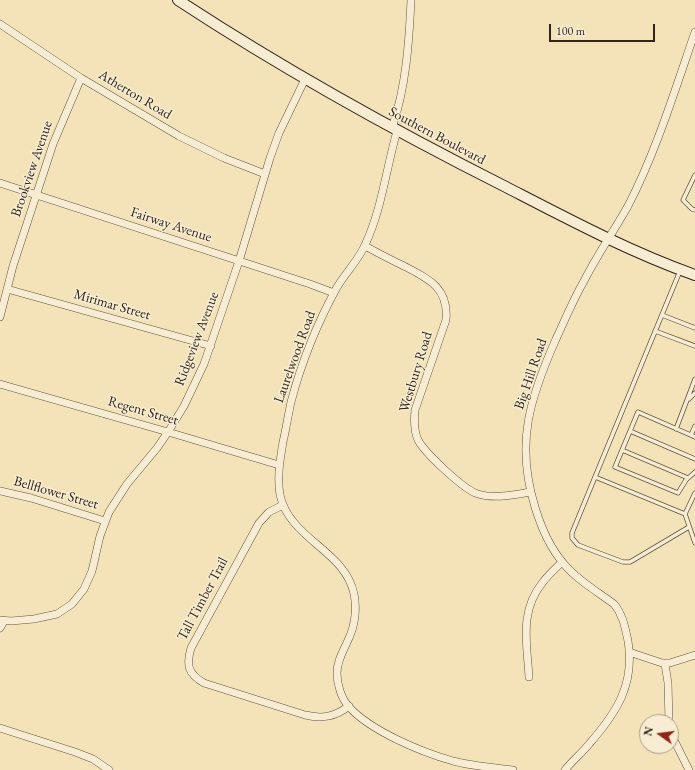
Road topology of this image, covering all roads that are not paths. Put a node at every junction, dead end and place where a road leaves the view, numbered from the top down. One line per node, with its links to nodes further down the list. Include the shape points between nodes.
1 (178, 0): 6 (street, Southern Boulevard)
2 (411, 0): 7 (street, Laurelwood Road, via 408,50)
3 (0, 24): 5 (street, Atherton Road)
4 (695, 32): 13 (street, Big Hill Road, via 645,169 628,205)
5 (81, 78): 8 (street, Atherton Road, via 179,136); 11 (street, Brookview Avenue, via 53,144)
6 (305, 79): 7 (street, Southern Boulevard); 8 (street, Ridgeview Avenue, via 279,133)
7 (394, 129): 13 (street, Southern Boulevard); 14 (street, Laurelwood Road, via 379,206)
8 (265, 174): 15 (street, Ridgeview Avenue)
9 (695, 175): 12 (lane, via 683,200)
10 (0, 183): 11 (street, Fairway Avenue)
11 (36, 195): 15 (street, Fairway Avenue); 18 (street, Brookview Avenue)
12 (695, 210)
13 (608, 238): 16 (street, Southern Boulevard); 42 (street, Big Hill Road, via 580,287 533,396 526,450)
14 (365, 246): 19 (street, Laurelwood Road); 42 (street, Westbury Road, via 430,280 441,291 446,305 446,320 415,410 414,424 419,441 430,456 473,492 492,496)
15 (239, 261): 19 (street, Fairway Avenue); 24 (street, Ridgeview Avenue)
16 (681, 270): 17 (street, Southern Boulevard); 20 (lane)
17 (695, 275)
18 (7, 289): 21 (street, Brookview Avenue); 24 (street, Mirimar Street)
19 (334, 293): 37 (street, Laurelwood Road, via 313,338 295,388)
20 (662, 315): 22 (lane); 23 (lane)
21 (0, 317)
22 (695, 328)
23 (655, 331): 25 (lane); 39 (lane)
24 (211, 346): 33 (street, Ridgeview Avenue, via 194,385)
25 (695, 346)
26 (695, 379): 29 (lane)
27 (0, 384): 33 (street, Regent Street)
28 (695, 393): 29 (lane)
29 (688, 400): 31 (lane)
30 (695, 426): 34 (lane)
31 (676, 429): 32 (lane, via 638,412); 34 (lane)
32 (630, 431): 35 (lane); 36 (lane)
33 (168, 432): 37 (street, Regent Street); 46 (street, Ridgeview Avenue, via 118,496)
34 (693, 436)
35 (622, 450): 40 (lane); 40 (lane, via 614,467 678,494)
36 (695, 459)
37 (279, 465): 44 (street, Laurelwood Road, via 279,487)
38 (695, 472): 40 (lane)
39 (595, 477): 45 (lane); 47 (lane, via 572,534 578,545 623,562 630,562)
40 (688, 478)
41 (0, 491): 46 (street, Bellflower Street)
42 (530, 492): 49 (street, Big Hill Road, via 541,525)
43 (695, 493): 45 (lane)
44 (283, 504): 56 (street, Laurelwood Road, via 300,531 342,569 352,588 355,605 353,626 338,663 337,674 339,688); 56 (street, Tall Timber Trail, via 269,512 258,523 191,648 189,670 204,684 317,718)
45 (685, 514): 47 (lane)
46 (105, 521): 50 (street, Ridgeview Avenue, via 89,580 72,604 57,614 46,617)
47 (690, 527): 48 (lane)
48 (695, 543)
49 (562, 562): 52 (street, Big Hill Road, via 618,609 625,625); 55 (street, via 542,583 527,614 525,634)
50 (2, 620): 51 (street, Ridgeview Avenue)
51 (0, 628)
52 (629, 652): 54 (street); 63 (street, Big Hill Road, via 627,681 621,701 602,729)
53 (695, 655): 54 (street)
54 (665, 664): 57 (street)
55 (529, 677)
56 (348, 706): 62 (street, Laurelwood Road, via 369,723 409,745 454,761)
57 (669, 714)
58 (0, 728): 61 (street, via 87,756)
59 (679, 748): 60 (street)
60 (691, 768)
61 (108, 770)
62 (513, 770)
63 (565, 770)

